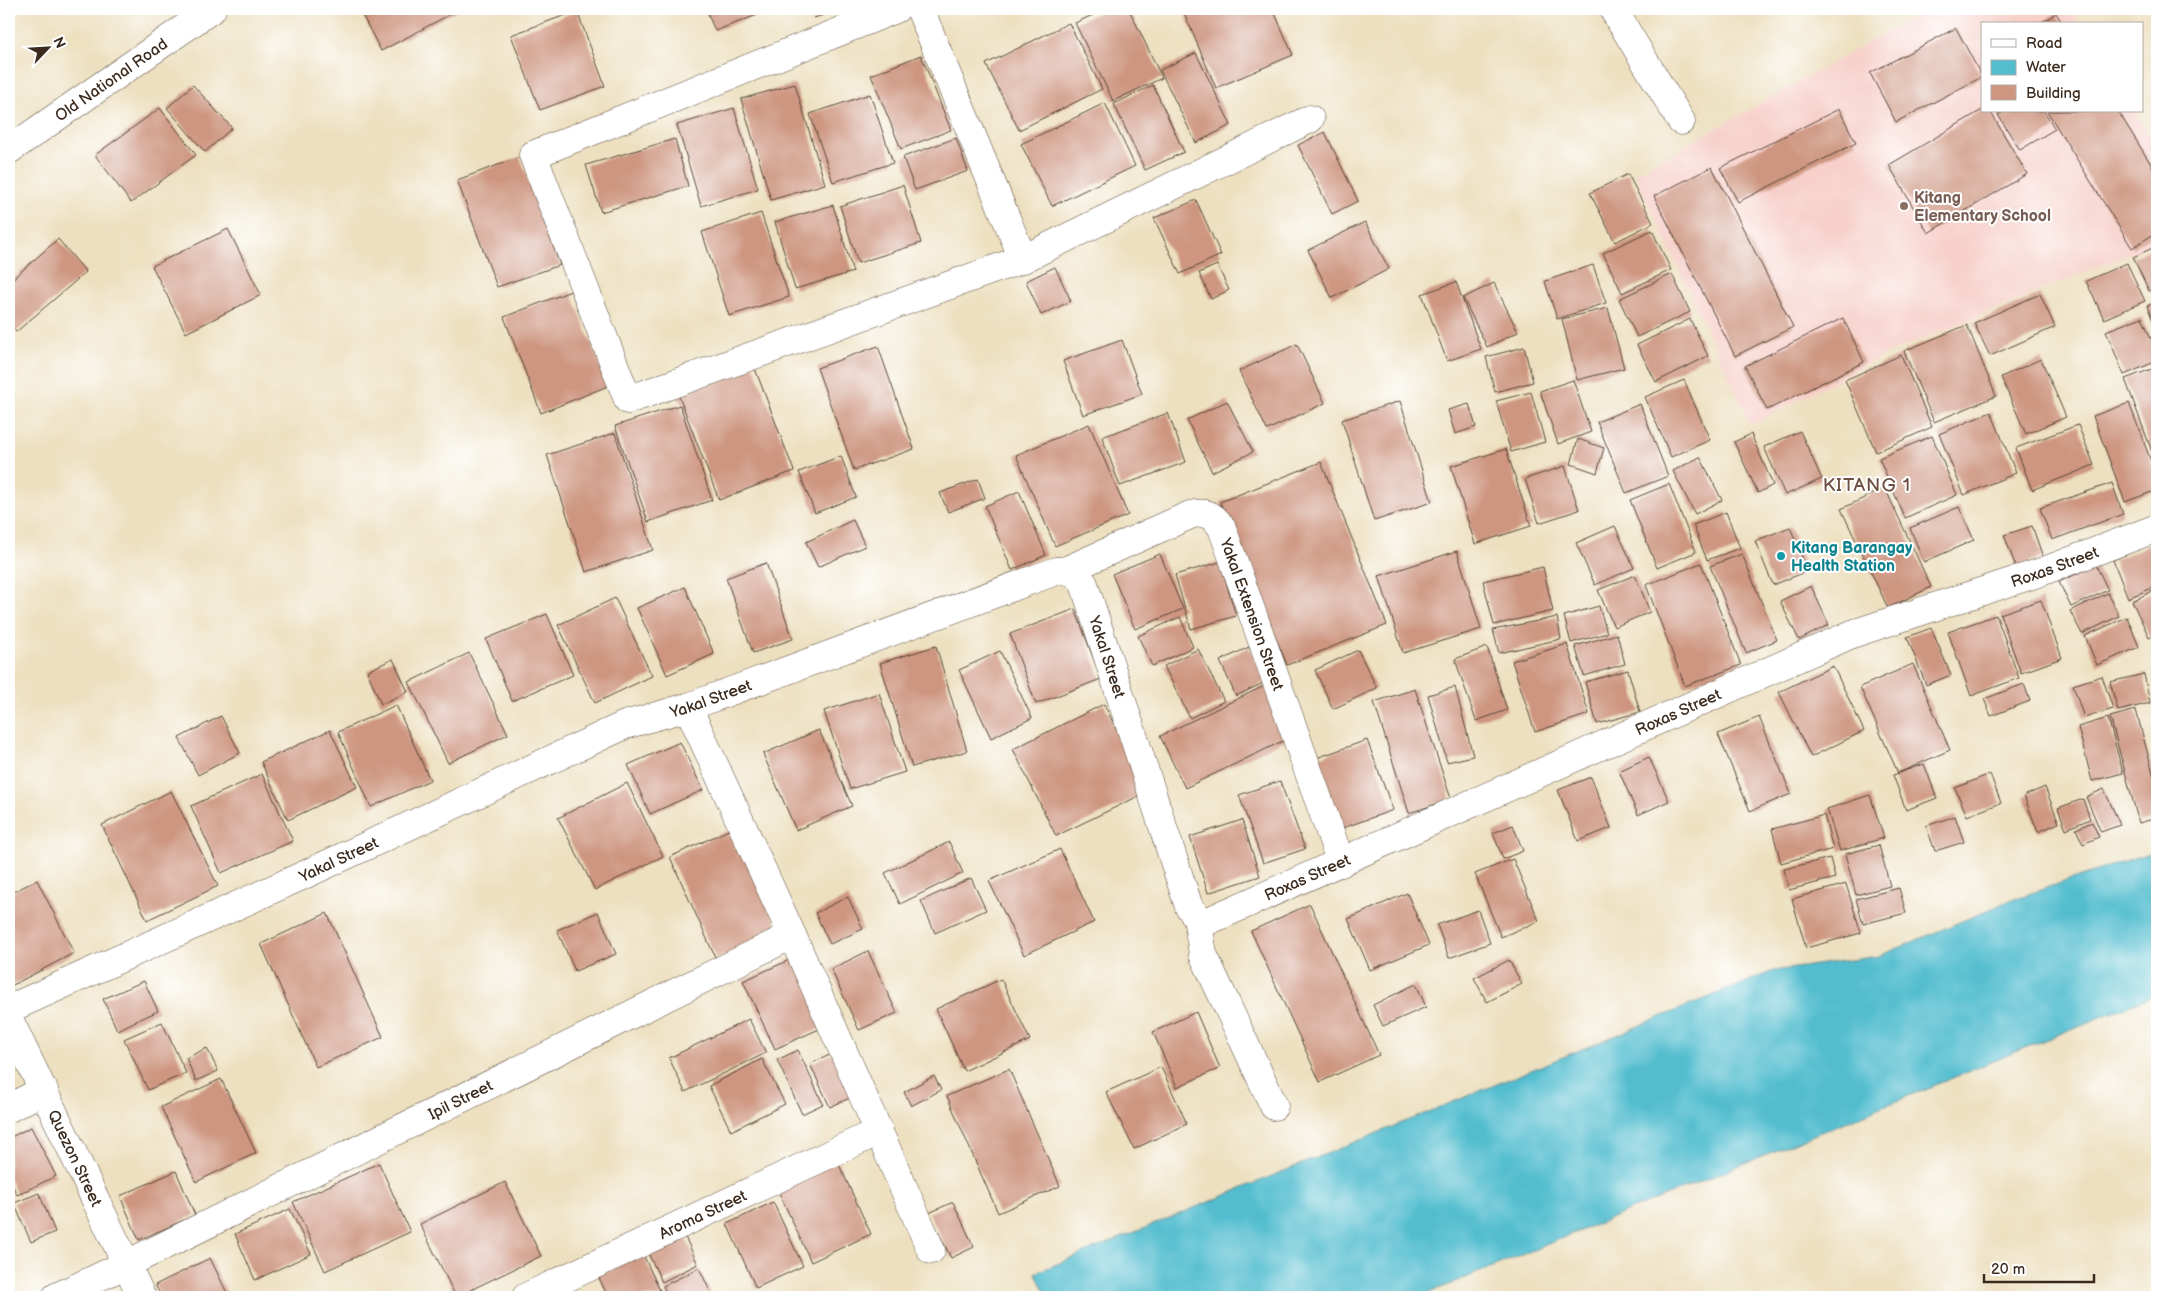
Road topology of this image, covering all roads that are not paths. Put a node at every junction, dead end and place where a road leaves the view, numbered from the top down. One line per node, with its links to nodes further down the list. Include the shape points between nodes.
1 (212, 9): 7 (street, Old National Road)
2 (896, 9): 8 (street, via 533,155 628,400)
3 (920, 9): 8 (street)
4 (1613, 9): 6 (street)
5 (1310, 119): 8 (street)
6 (1681, 121)
7 (9, 150)
8 (1023, 259)
9 (2157, 528): 12 (street, Roxas Street, via 2041,572 1852,634)
10 (1067, 570): 11 (street, Yakal Street, via 1056,571); 12 (street, Yakal Extension Street, via 1190,515 1199,512 1216,519); 13 (street, Yakal Street, via 1078,574 1084,584 1189,907)
11 (688, 707): 14 (street); 15 (street, Yakal Street, via 624,725)
12 (1341, 863): 13 (street, Roxas Street)
13 (1202, 919): 18 (street, via 1202,954)
14 (792, 935): 20 (street); 22 (street, Ipil Street)
15 (9, 1009)
16 (9, 1018): 17 (street, Quezon Street)
17 (44, 1090): 19 (street); 22 (street, Quezon Street)
18 (1274, 1106)
19 (9, 1108)
20 (879, 1131): 21 (street); 25 (street, Aroma Street)
21 (931, 1250)
22 (127, 1264): 23 (street, Ipil Street); 24 (street, Quezon Street)
23 (56, 1297)
24 (142, 1297)
25 (526, 1297)

